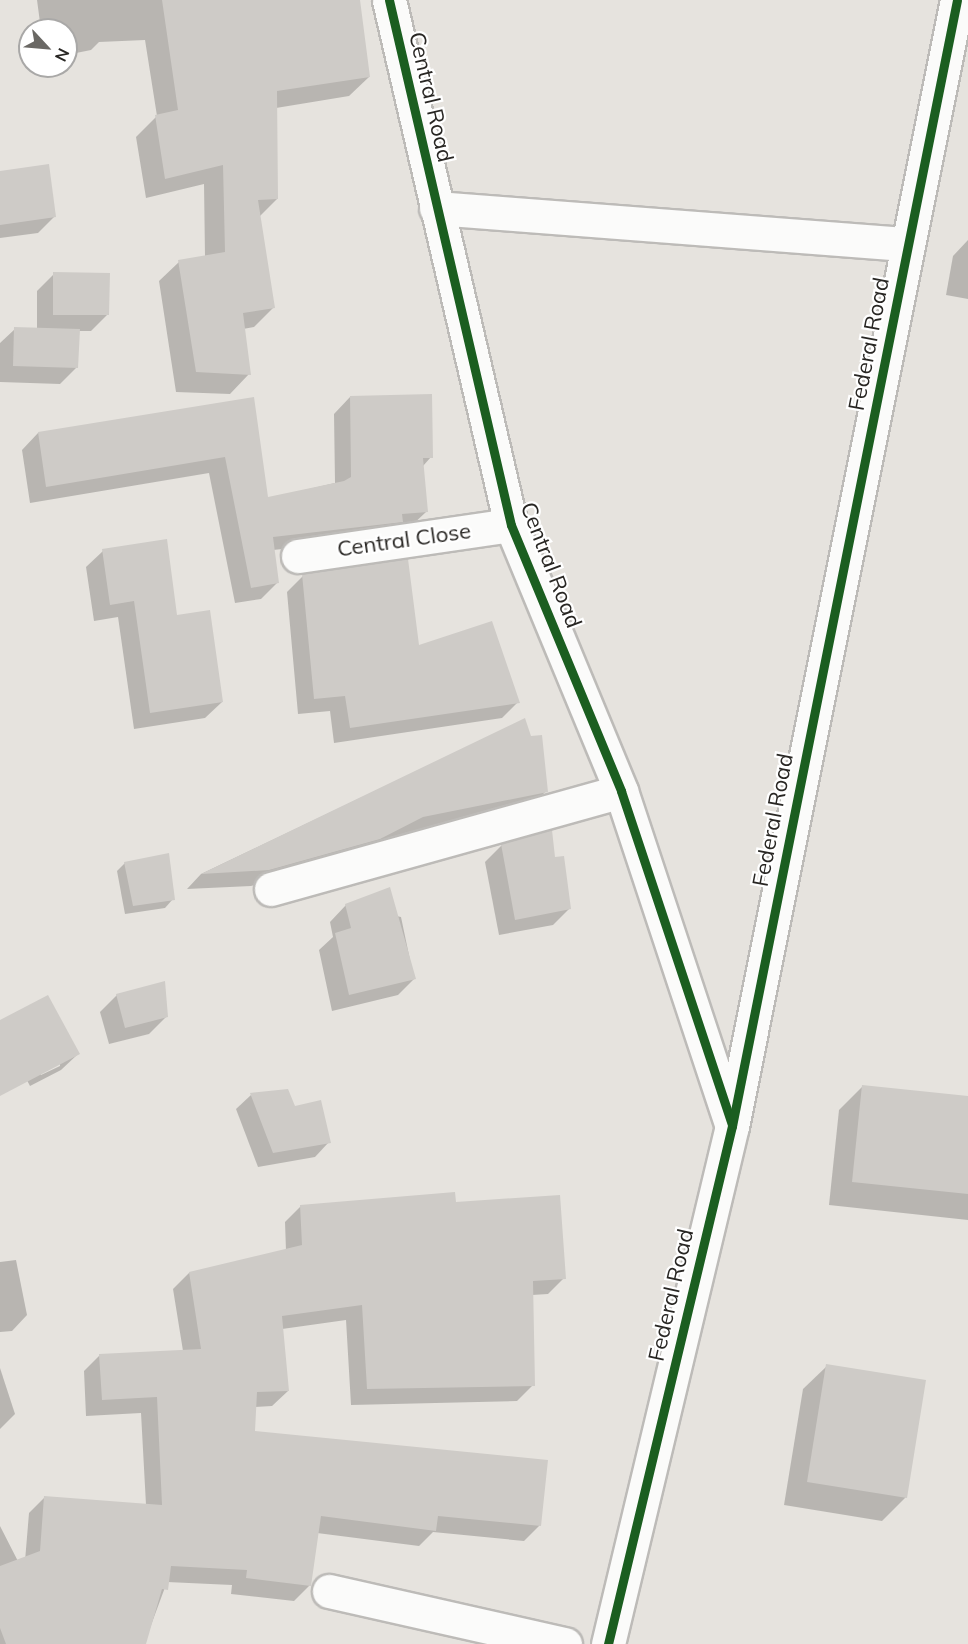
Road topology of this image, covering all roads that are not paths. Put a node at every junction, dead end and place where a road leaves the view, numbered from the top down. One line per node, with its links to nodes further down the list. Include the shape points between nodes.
1 (389, 0): 3 (street, Central Road)
2 (957, 0): 4 (street, Federal Road)
3 (436, 208): 4 (street); 5 (street, Central Road)
4 (909, 244): 9 (street, Federal Road)
5 (511, 525): 6 (street, Central Close); 7 (street, Central Road)
6 (298, 555)
7 (621, 791): 8 (street); 9 (street, Central Road)
8 (271, 888)
9 (732, 1126): 12 (street, Federal Road)
10 (329, 1591): 11 (street)
11 (565, 1644)
12 (608, 1644)

